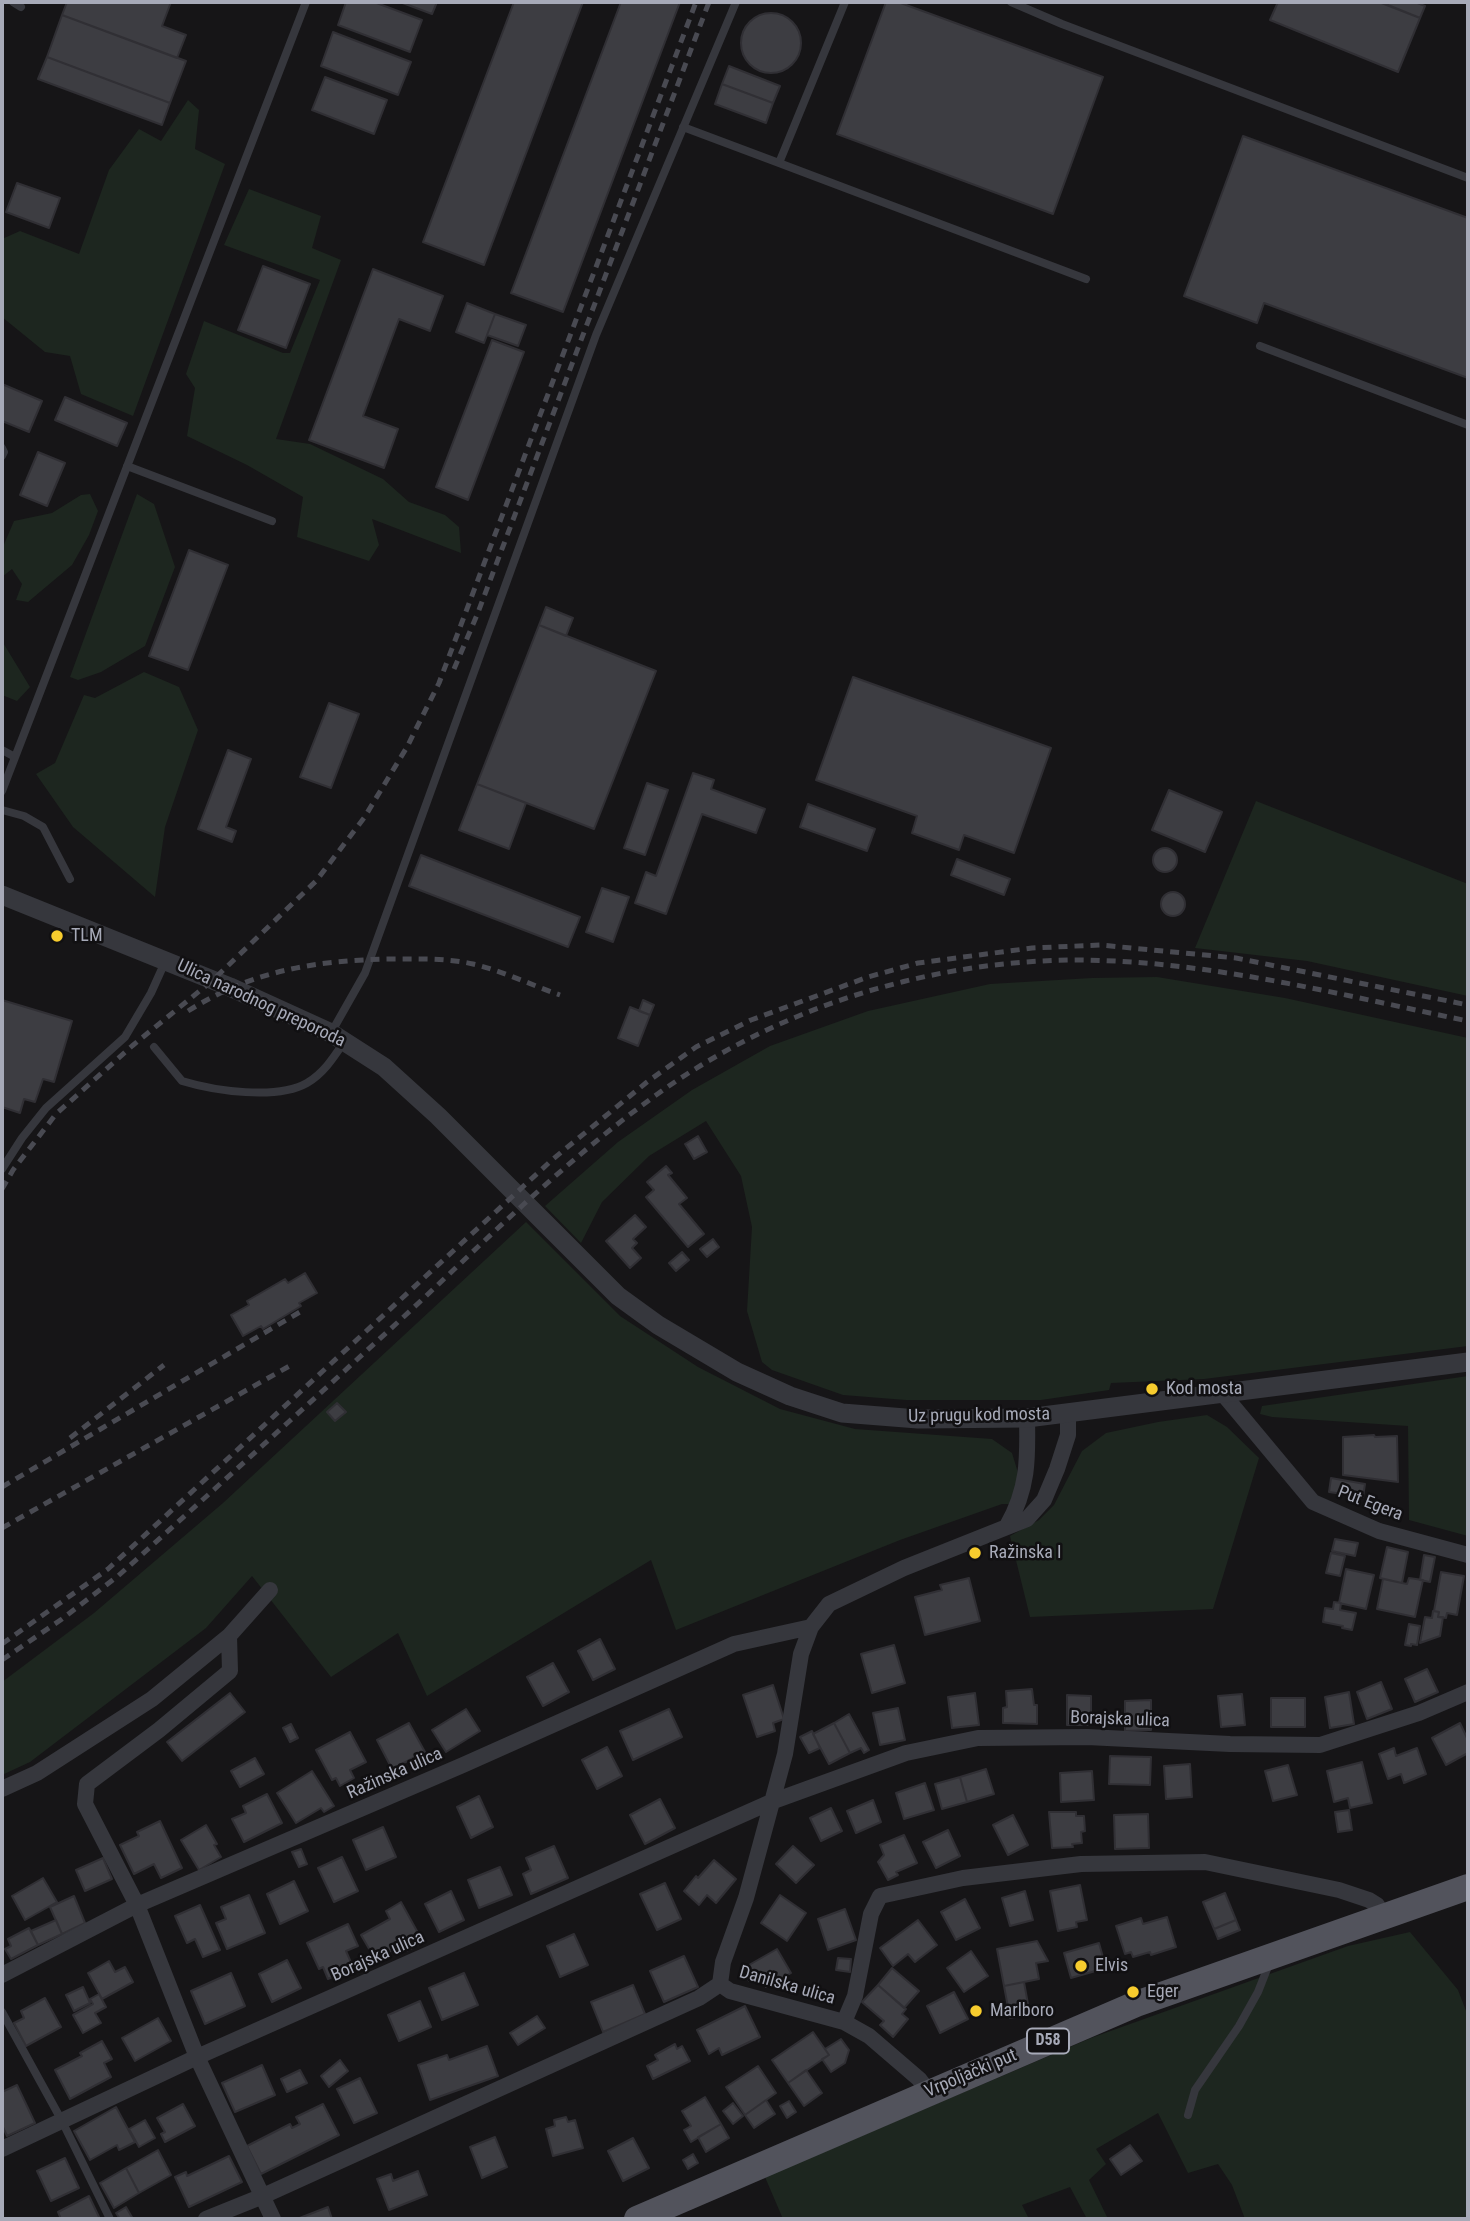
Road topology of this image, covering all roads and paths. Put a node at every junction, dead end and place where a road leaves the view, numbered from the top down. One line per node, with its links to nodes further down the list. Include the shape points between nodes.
1 (13, 2): 6 (lane)
2 (306, 2): 15 (lane)
3 (736, 2): 7 (lane)
4 (845, 2): 8 (lane)
5 (1011, 2): 9 (lane)
6 (21, 7)
7 (683, 128): 8 (lane); 24 (lane, via 596,335)
8 (779, 163): 10 (lane)
9 (1468, 178)
10 (1086, 279)
11 (1260, 346): 12 (lane)
12 (1468, 425)
13 (2, 448): 14 (lane)
14 (2, 456)
15 (127, 466): 16 (lane); 18 (lane)
16 (272, 521)
17 (2, 750): 18 (lane)
18 (15, 757): 19 (lane)
19 (2, 791)
20 (2, 810): 21 (lane, via 43,827)
21 (70, 879)
22 (2, 895): 23 (street, Ulica narodnog preporoda)
23 (165, 961): 24 (street, Ulica narodnog preporoda); 26 (lane, via 125,1037 46,1108)
24 (338, 1038): 25 (lane, via 326,1068 308,1082 276,1092 182,1081); 27 (street, Ulica narodnog preporoda, via 384,1067)
25 (153, 1047)
26 (2, 1169)
27 (547, 1225): 31 (street, Uz prugu kod mosta, via 618,1296 658,1325 737,1373 790,1396 842,1413 918,1419)
28 (1468, 1362): 29 (street, Uz prugu kod mosta)
29 (1223, 1394): 30 (street, Uz prugu kod mosta); 33 (street, Put Egera, via 1313,1502 1378,1531)
30 (1068, 1413): 31 (street, Uz prugu kod mosta); 32 (street, via 1068,1435 1044,1500 1027,1519)
31 (1027, 1418): 32 (street, via 1025,1480 1019,1505)
32 (1007, 1526): 35 (street, via 829,1604)
33 (1468, 1555)
34 (271, 1590): 36 (street)
35 (811, 1627): 39 (street, via 801,1654 785,1754); 41 (street, Ražinska ulica, via 734,1644)
36 (229, 1636): 38 (street, via 152,1699 37,1773); 41 (street, via 230,1671 87,1784 85,1804)
37 (1468, 1692): 39 (street, Borajska ulica, via 1320,1745 978,1738 906,1753)
38 (2, 1789)
39 (771, 1802): 45 (street); 48 (street, Borajska ulica)
40 (1468, 1887): 42 (main road, Vrpoljački put / D58)
41 (138, 1905): 44 (street, Ražinska ulica); 48 (street)
42 (1383, 1916): 43 (main road, Vrpoljački put / D58); 47 (street, Danilska ulica, via 1377,1905 1339,1890 1205,1862 1081,1864 962,1878 880,1896)
43 (1273, 1955): 49 (main road, Vrpoljački put / D58, via 1136,2004); 50 (lane, via 1239,2026 1195,2090)
44 (2, 1975)
45 (720, 1984): 47 (street, Danilska ulica, via 730,1992); 53 (street, Danilska ulica, via 699,1998)
46 (2, 2012): 51 (lane)
47 (844, 2022): 49 (street, via 869,2036)
48 (197, 2057): 51 (street, Borajska ulica); 53 (street)
49 (929, 2092): 57 (main road, Vrpoljački put / D58)
50 (1188, 2115)
51 (62, 2121): 52 (street, Borajska ulica); 54 (lane)
52 (2, 2149)
53 (263, 2196): 55 (street, Danilska ulica); 56 (street)
54 (110, 2219)
55 (206, 2219)
56 (273, 2219)
57 (638, 2219)

